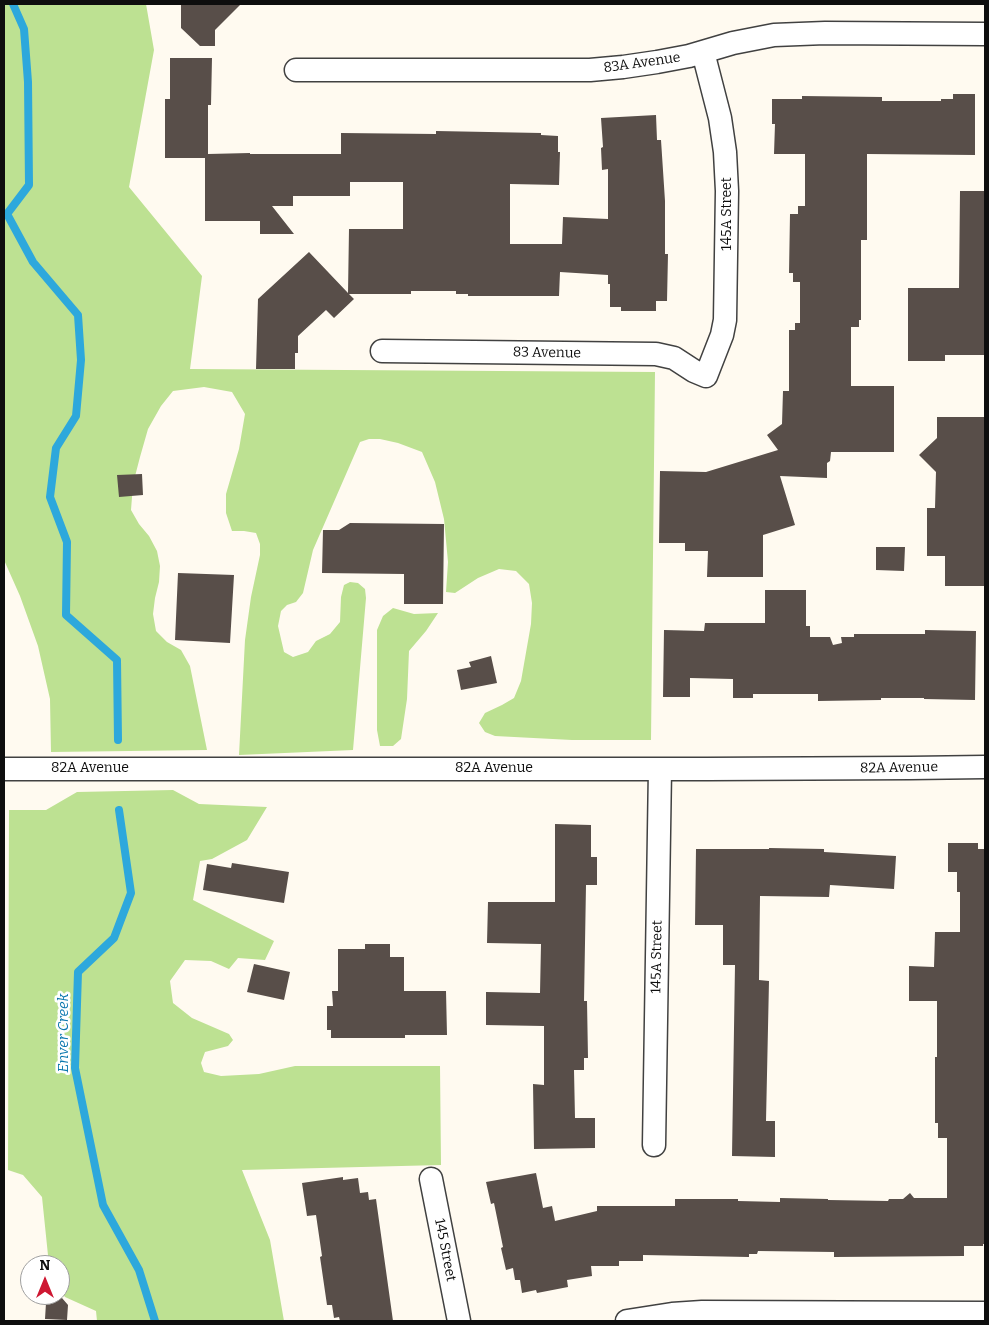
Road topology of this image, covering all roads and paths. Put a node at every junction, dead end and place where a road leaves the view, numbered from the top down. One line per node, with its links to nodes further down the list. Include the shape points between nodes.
1 (985, 34): 2 (street, 83A Avenue, via 806,33 761,37)
2 (702, 52): 3 (street, 83A Avenue, via 640,65 590,70); 5 (street, 145A Street, via 720,118 728,191 725,320)
3 (296, 70)
4 (382, 351): 5 (street, 83 Avenue, via 656,354 670,356)
5 (706, 376)
6 (985, 766): 8 (street, 82A Avenue)
7 (4, 769): 8 (street, 82A Avenue)
8 (660, 769): 9 (street, 145A Street)
9 (654, 1145)
10 (431, 1179): 12 (street, 145 Street)
11 (985, 1313): 13 (street, via 702,1312)
12 (460, 1321)
13 (627, 1321)

